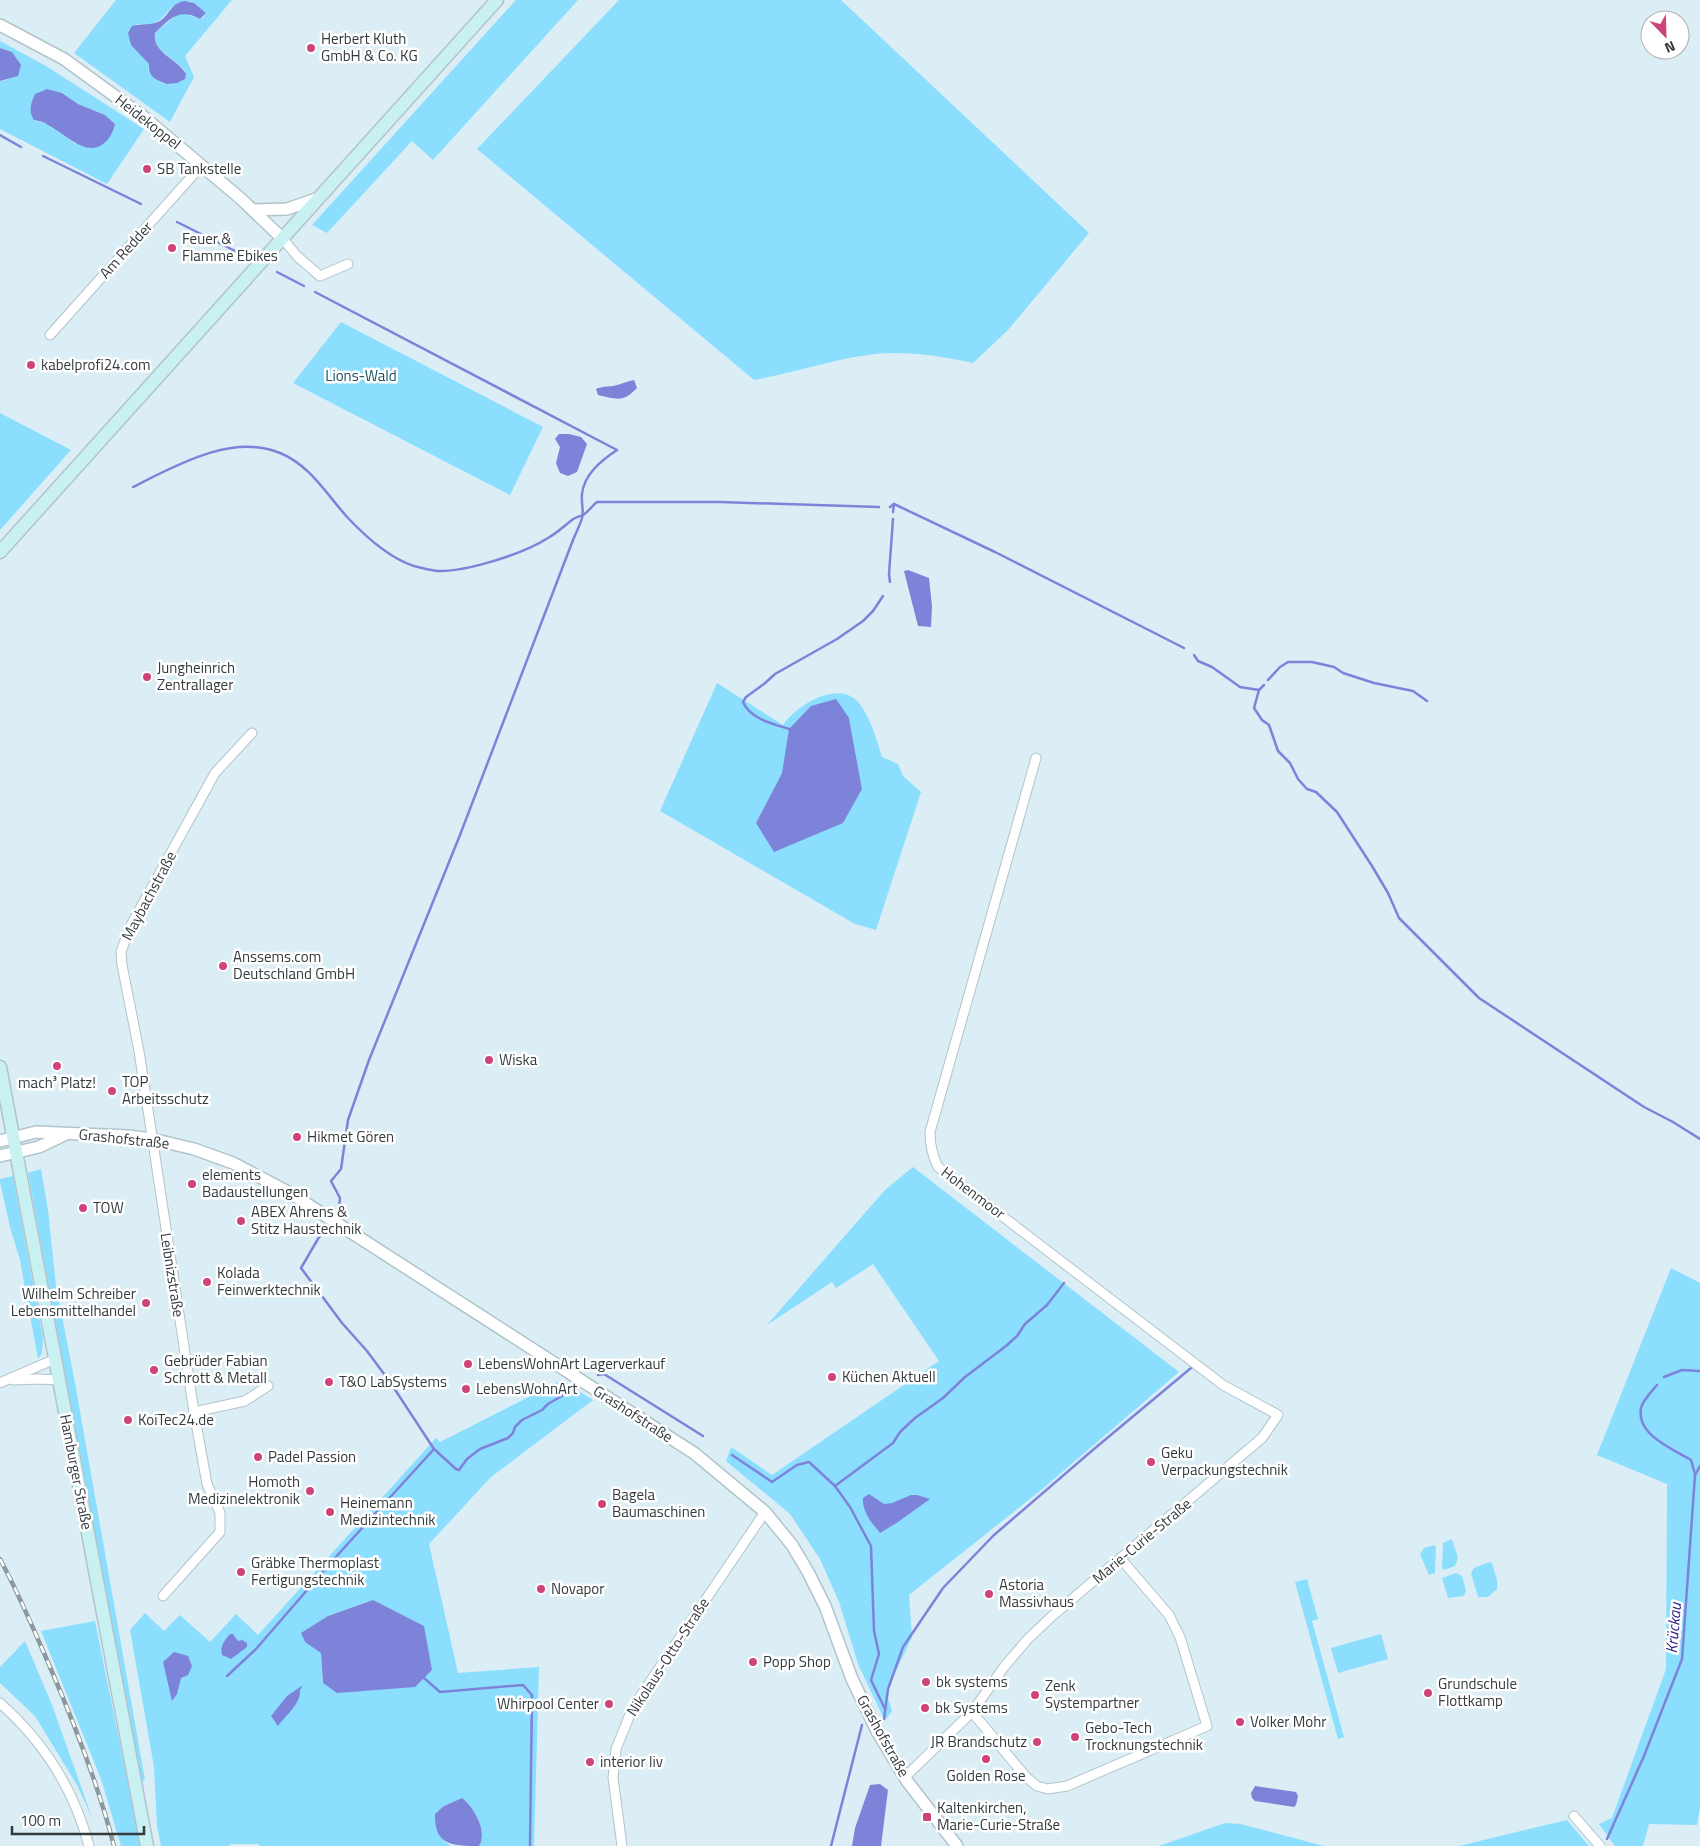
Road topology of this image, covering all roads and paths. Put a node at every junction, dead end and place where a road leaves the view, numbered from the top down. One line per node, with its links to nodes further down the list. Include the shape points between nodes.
1 (497, 0): 4 (main road)
2 (0, 25): 3 (street, Heidekoppel, via 64,59 145,118)
3 (202, 165): 5 (street, Heidekoppel); 8 (street, Am Redder)
4 (319, 198): 5 (street, via 287,210); 6 (main road)
5 (253, 210): 6 (street, Heidekoppel)
6 (283, 238): 7 (street, via 297,256 320,276); 9 (main road)
7 (348, 264)
8 (50, 336)
9 (0, 552)
10 (252, 733): 17 (street, Maybachstraße, via 215,773 130,927 121,952)
11 (1036, 758): 26 (street, Hohenmoor, via 930,1132 934,1159 938,1167 1224,1385)
12 (0, 1067): 13 (main road, Hamburger Straße)
13 (6, 1098): 14 (main road, Hamburger Straße); 16 (main road, Hamburger Straße)
14 (0, 1117)
15 (66, 1134): 16 (street, Grashofstraße, via 36,1132); 17 (street, Grashofstraße); 19 (street, Grashofstraße, via 39,1147)
16 (13, 1137): 18 (street, Grashofstraße); 19 (main road, Hamburger Straße)
17 (152, 1139): 25 (street, Leibnizstraße); 27 (street, Grashofstraße, via 233,1163 290,1193 694,1453)
18 (0, 1140)
19 (16, 1153): 20 (street, Grashofstraße); 21 (main road, Hamburger Straße)
20 (0, 1156)
21 (55, 1358): 22 (main road, Hamburger Straße); 23 (street)
22 (59, 1380): 23 (street); 35 (main road, Hamburger Straße)
23 (4, 1382)
24 (268, 1386): 25 (street, via 245,1400)
25 (194, 1412): 29 (street, Leibnizstraße, via 207,1484 220,1513 220,1532)
26 (1278, 1415): 28 (street, Marie-Curie-Straße, via 1262,1438)
27 (765, 1512): 32 (street, Grashofstraße, via 792,1545 808,1572 825,1606 852,1679 878,1733); 36 (street, Nikolaus-Otto-Straße, via 633,1707 616,1749 613,1778)
28 (1121, 1558): 31 (street, Marie-Curie-Straße, via 1027,1640); 31 (street, via 1174,1624 1206,1726 1067,1786 1048,1789 1037,1786 1026,1776)
29 (163, 1596)
30 (0, 1703): 34 (street, via 39,1743 61,1776 72,1796)
31 (972, 1712): 32 (street, Marie-Curie-Straße)
32 (905, 1777): 37 (street, Grashofstraße)
33 (1574, 1816): 38 (street)
34 (89, 1846)
35 (147, 1846)
36 (622, 1846)
37 (957, 1846)
38 (1600, 1846)

